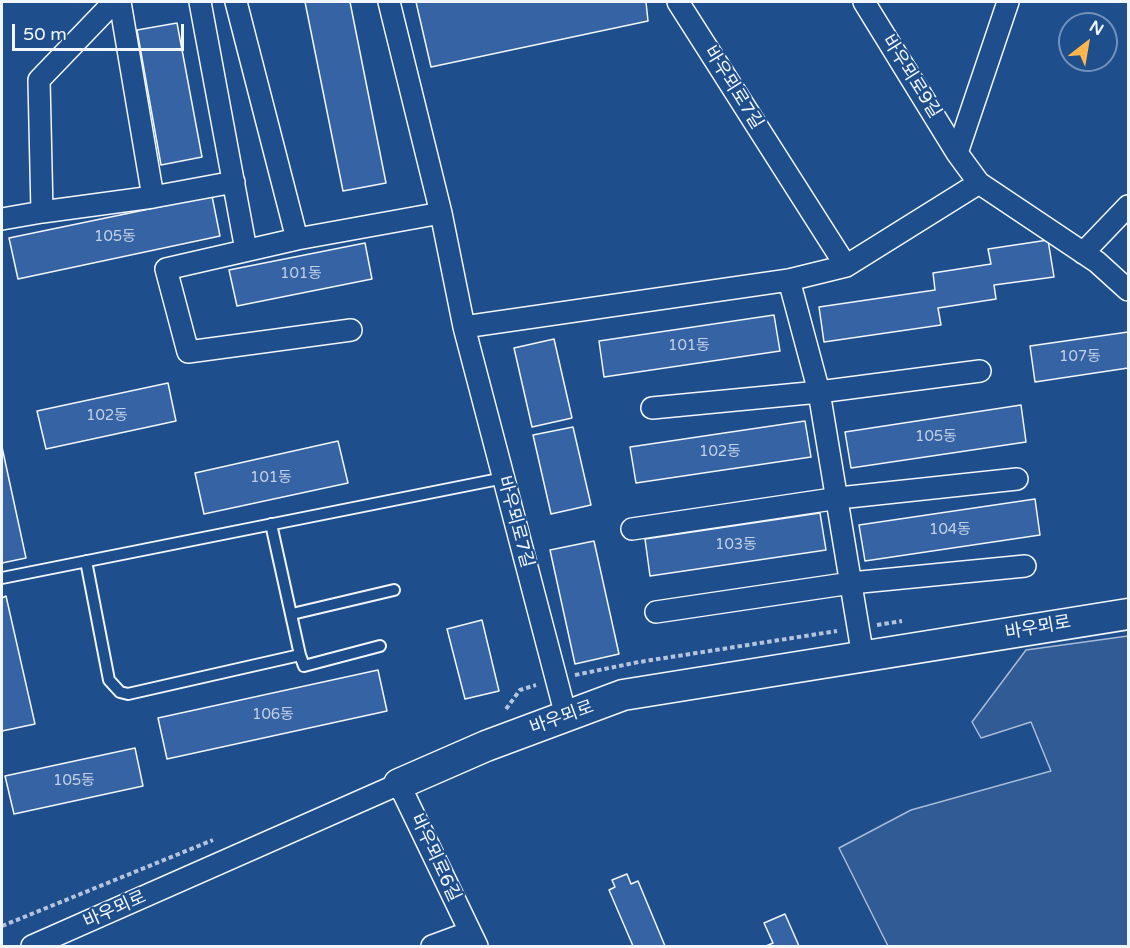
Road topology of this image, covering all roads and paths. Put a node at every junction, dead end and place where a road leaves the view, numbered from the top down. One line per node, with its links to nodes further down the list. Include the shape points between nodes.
1 (114, 2): 14 (street, via 39,80)
2 (120, 2): 12 (street)
3 (200, 2): 10 (street)
4 (236, 2): 17 (street)
5 (389, 2): 15 (street, 바우뫼로7길)
6 (678, 2): 20 (street, 바우뫼로7길)
7 (864, 2): 9 (street, 바우뫼로9길)
8 (1008, 2): 9 (street, 바우뫼로9길)
9 (957, 153): 11 (street, 바우뫼로9길)
10 (234, 182): 12 (street); 18 (street)
11 (979, 183): 19 (street, 바우뫼로9길); 20 (street)
12 (153, 197): 14 (street)
13 (1128, 206): 19 (street)
14 (42, 212): 16 (street)
15 (441, 213): 17 (street); 23 (street, 바우뫼로7길)
16 (2, 219)
17 (297, 239): 18 (street)
18 (246, 250): 24 (street, via 166,269 188,352)
19 (1083, 253): 22 (street, 바우뫼로9길)
20 (846, 266): 21 (street)
21 (789, 280): 23 (street); 26 (street)
22 (1128, 290)
23 (465, 327): 28 (street, 바우뫼로7길)
24 (351, 330)
25 (980, 371): 26 (street)
26 (819, 392): 27 (street); 30 (street)
27 (652, 408)
28 (504, 478): 31 (lane); 44 (street, 바우뫼로7길)
29 (1017, 479): 30 (street)
30 (839, 498): 32 (street); 36 (street)
31 (271, 524): 33 (lane); 39 (lane)
32 (632, 529)
33 (87, 561): 35 (lane); 42 (lane, via 109,680 120,693)
34 (1025, 566): 36 (street)
35 (2, 578)
36 (850, 583): 38 (street); 43 (street)
37 (394, 590): 39 (lane)
38 (656, 612)
39 (292, 614): 42 (lane)
40 (1128, 614): 43 (street, 바우뫼로)
41 (380, 646): 42 (lane, via 304,666)
42 (300, 655)
43 (863, 657): 45 (street, 바우뫼로, via 623,695)
44 (557, 679): 45 (street, 바우뫼로7길); 46 (path, via 520,690)
45 (566, 716): 47 (street, 바우뫼로)
46 (500, 718)
47 (399, 784): 50 (street, 바우뫼로6길); 51 (street, 바우뫼로)
48 (219, 837): 49 (path)
49 (2, 926)
50 (473, 939): 52 (street, 바우뫼로6길)
51 (32, 946)
52 (432, 946)

